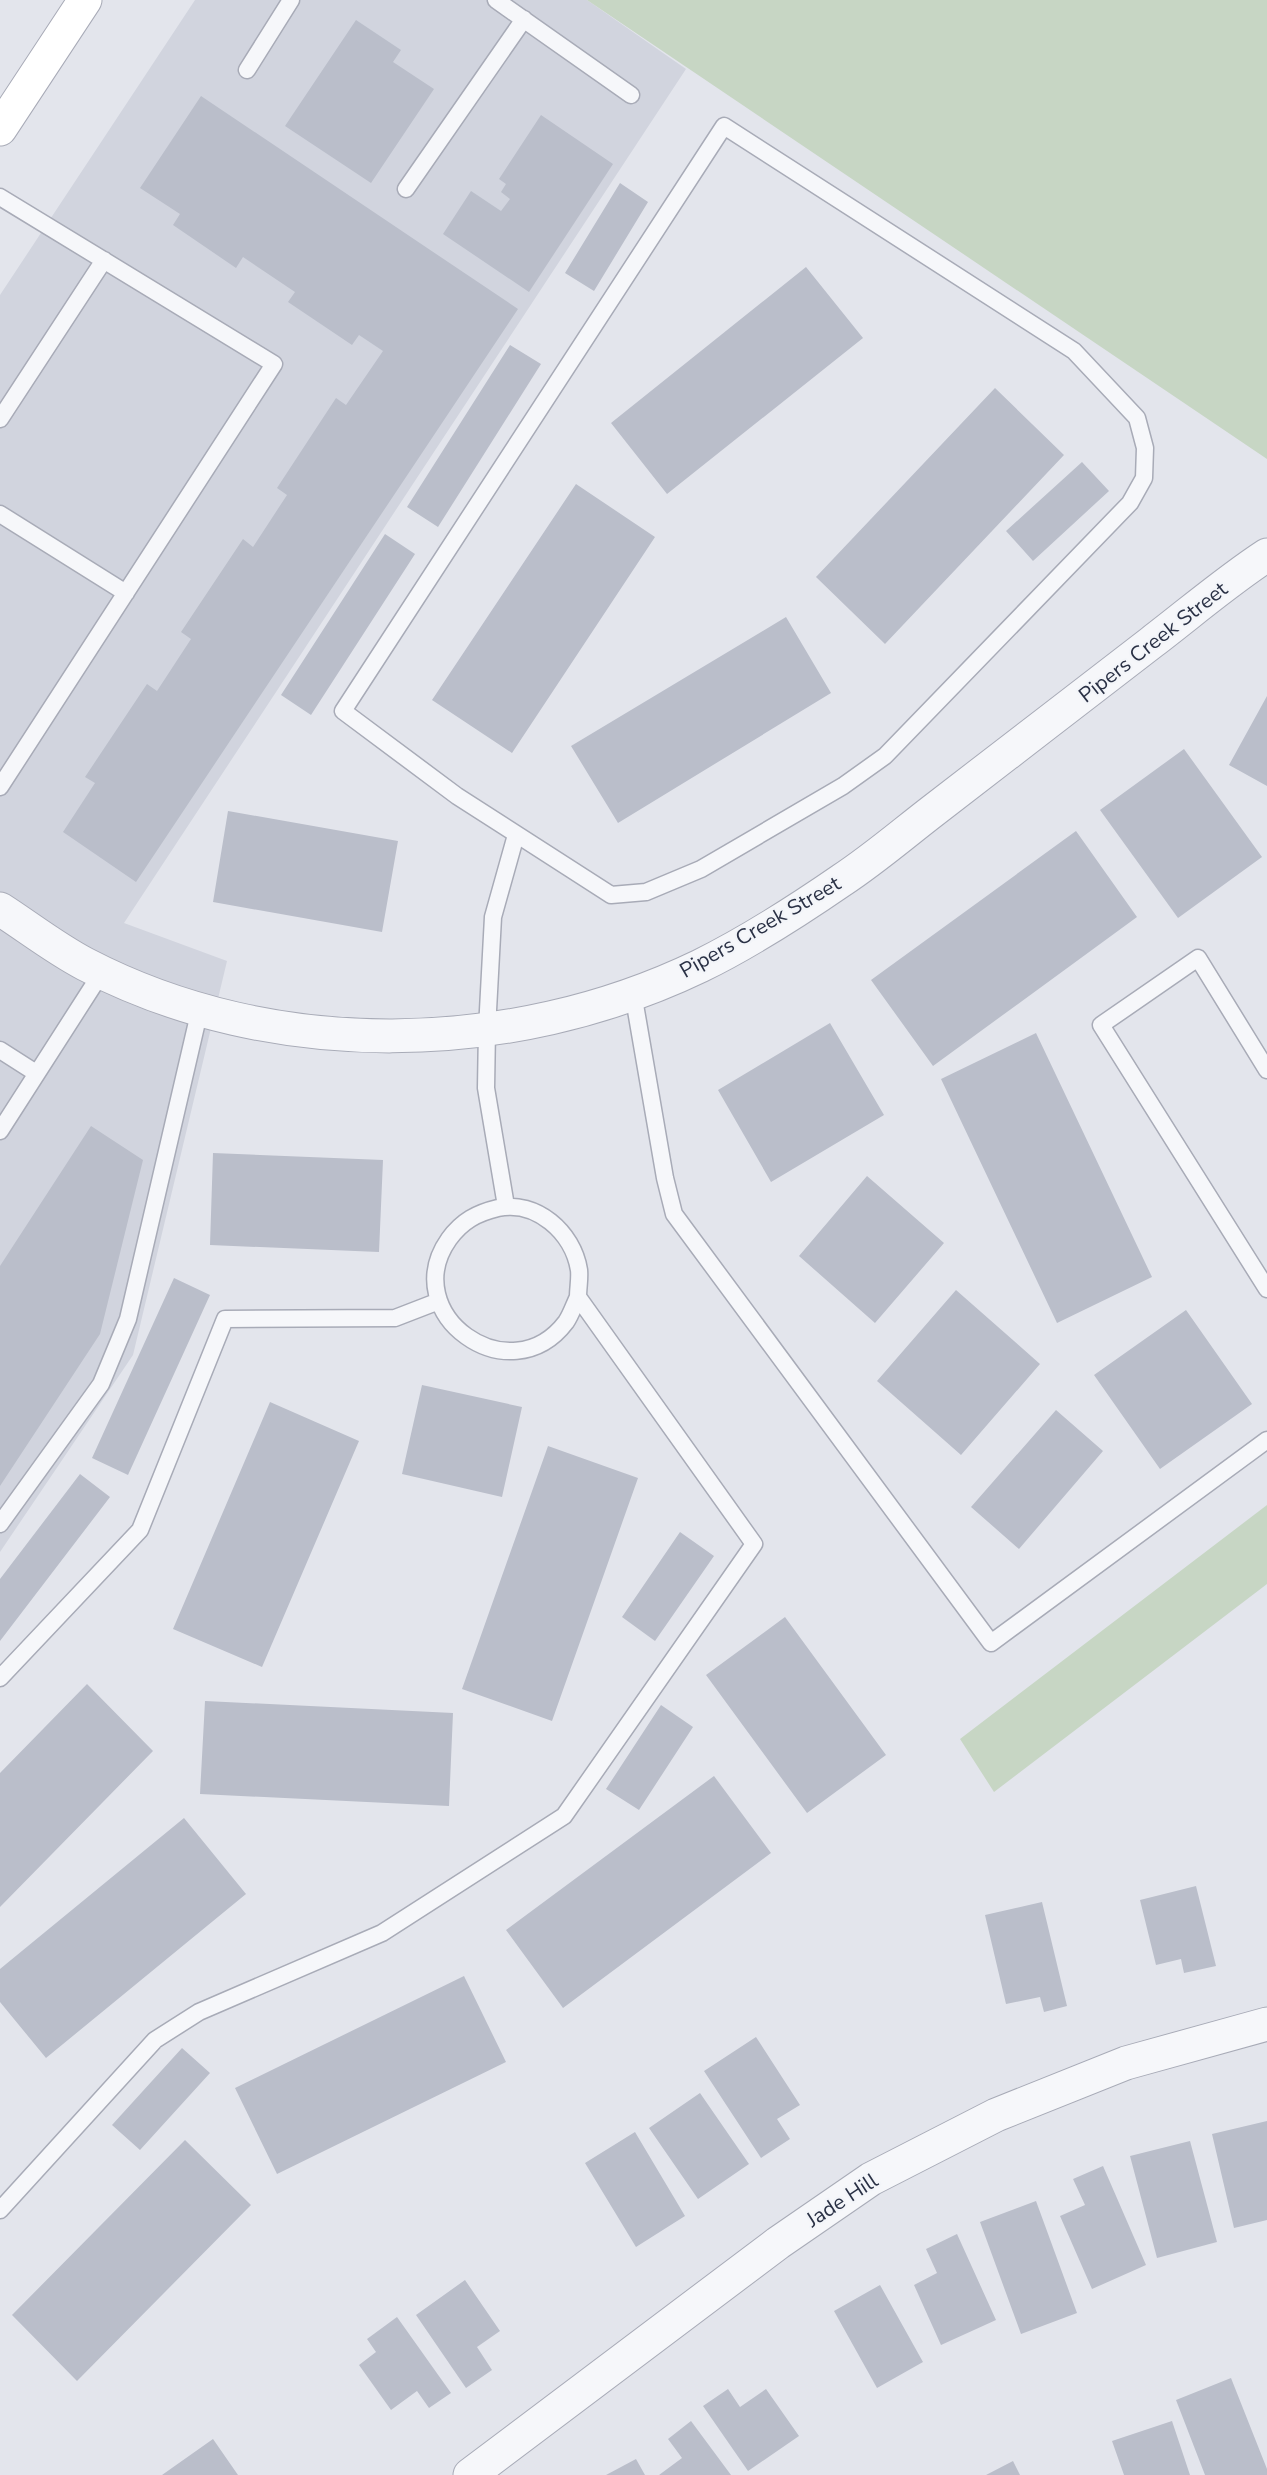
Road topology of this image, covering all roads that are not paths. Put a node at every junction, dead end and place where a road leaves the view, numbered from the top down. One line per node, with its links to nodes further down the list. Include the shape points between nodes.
1 (85, 0): 7 (main road)
2 (291, 0): 5 (lane)
3 (496, 0): 4 (lane)
4 (524, 19): 6 (lane); 8 (lane)
5 (247, 70)
6 (631, 96)
7 (0, 129)
8 (406, 189)
9 (0, 198): 10 (lane)
10 (104, 260): 11 (lane); 14 (lane, via 274,364)
11 (0, 420)
12 (0, 514): 14 (lane)
13 (1267, 555): 19 (street, Pipers Creek Street, via 844,879 700,966)
14 (126, 593): 15 (lane)
15 (0, 787)
16 (516, 835): 16 (lane, via 343,711 724,126 1074,351 1137,418 1145,448 1144,478 1130,503 885,756 843,786 701,869 646,892 611,895); 21 (lane, via 493,917)
17 (0, 909): 18 (street, Pipers Creek Street)
18 (102, 972): 20 (street, Pipers Creek Street); 24 (lane)
19 (633, 993): 21 (street, Pipers Creek Street, via 567,1015); 30 (lane, via 664,1178 674,1214 991,1643)
20 (200, 1009): 21 (street, Pipers Creek Street, via 276,1027 348,1035 420,1036); 31 (lane, via 129,1319 101,1384)
21 (488, 1029): 26 (lane, via 486,1088)
22 (0, 1050): 24 (lane)
23 (1267, 1070): 27 (lane, via 1198,958 1101,1025)
24 (36, 1073): 25 (lane)
25 (0, 1131)
26 (507, 1206): 28 (lane, via 532,1211 555,1224 572,1245 579,1271); 29 (lane, via 480,1212 458,1226 442,1249 436,1275)
27 (1267, 1289)
28 (578, 1297): 29 (lane, via 567,1321 548,1339 524,1350 497,1351 472,1342 452,1325); 34 (lane, via 754,1544 564,1816 382,1933 199,2012 154,2040)
29 (439, 1301): 32 (lane, via 394,1318 225,1318 140,1530)
30 (1267, 1440)
31 (0, 1524)
32 (0, 1677)
33 (1267, 2024): 35 (street, Jade Hill, via 1126,2063 996,2115 872,2179 778,2242)
34 (0, 2210)
35 (470, 2475)

